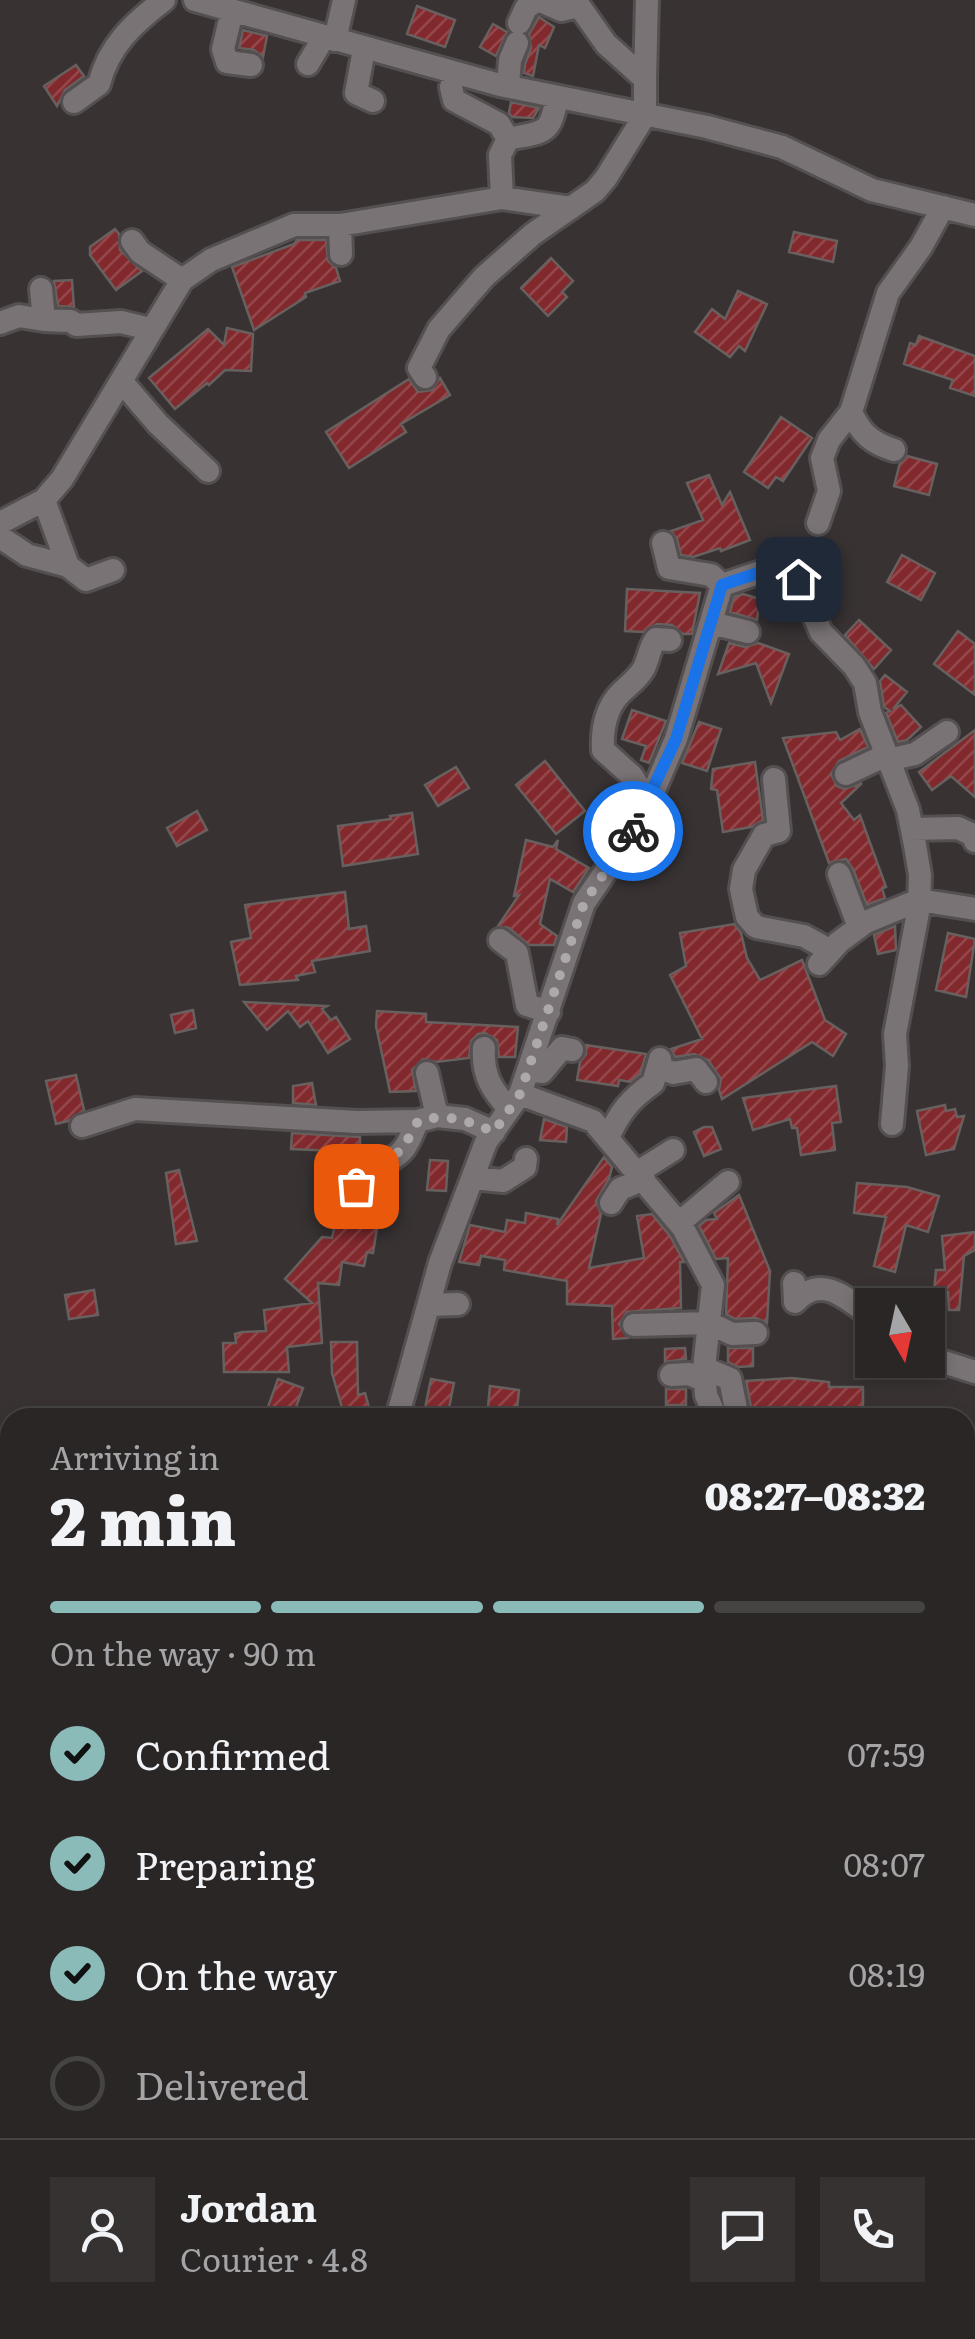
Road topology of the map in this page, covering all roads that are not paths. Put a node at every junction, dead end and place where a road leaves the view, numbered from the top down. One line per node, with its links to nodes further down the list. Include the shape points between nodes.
1 (164, 0): 17 (street, via 128,27 99,84)
2 (195, 0): 7 (street)
3 (344, 0): 8 (street)
4 (537, 0): 6 (street, via 561,10); 14 (street, via 526,8)
5 (650, 2): 13 (street)
6 (577, 3): 13 (street, via 606,44)
7 (232, 11): 8 (street); 10 (street, via 223,48 227,62)
8 (329, 39): 9 (street); 11 (street)
9 (364, 49): 12 (street, via 417,53); 16 (street, via 356,93)
10 (251, 64)
11 (308, 64)
12 (455, 73): 14 (street); 19 (street, via 454,100 499,124)
13 (645, 79): 18 (street)
14 (508, 86): 15 (street)
15 (557, 97): 18 (street); 19 (street, via 545,132)
16 (373, 101)
17 (74, 102)
18 (645, 115): 21 (street, via 782,147 872,190); 22 (street, via 606,178)
19 (508, 139): 20 (street, via 500,154)
20 (502, 198): 22 (street); 24 (street)
21 (943, 207): 23 (street); 34 (street, via 888,293)
22 (571, 208): 32 (street, via 484,278 439,329 422,358)
23 (975, 215)
24 (340, 226): 26 (street); 27 (street, via 294,226 211,260)
25 (132, 241): 27 (street)
26 (342, 254)
27 (182, 280): 31 (street)
28 (41, 290): 29 (street)
29 (44, 320): 30 (street, via 19,316); 31 (street)
30 (0, 323)
31 (150, 329): 33 (street)
32 (424, 377)
33 (122, 382): 36 (street); 37 (street)
34 (852, 412): 35 (street, via 875,444); 39 (street, via 822,458 829,490)
35 (894, 450)
36 (208, 471)
37 (44, 500): 38 (street); 42 (street)
38 (0, 523)
39 (818, 523)
40 (0, 537): 42 (street, via 27,556)
41 (663, 543): 44 (street, via 669,568 711,575)
42 (68, 566): 43 (street, via 86,580)
43 (113, 570)
44 (722, 585): 45 (street); 49 (street, via 789,569 821,632 865,684)
45 (712, 623): 46 (street); 52 (street, via 676,739)
46 (748, 632)
47 (670, 640): 52 (street, via 656,639 635,682 617,696 602,732 603,750)
48 (947, 732): 49 (street, via 915,754)
49 (886, 758): 50 (street); 53 (street)
50 (846, 774)
51 (774, 779): 58 (street, via 779,831 764,835 744,870 748,917 756,926 804,936 825,958)
52 (648, 802): 60 (street, via 584,903)
53 (912, 829): 54 (street, via 958,828); 56 (street)
54 (975, 841)
55 (839, 874): 58 (street)
56 (919, 900): 57 (street); 58 (street); 68 (street, via 894,1034)
57 (975, 910)
58 (859, 927)
59 (500, 940): 60 (street, via 516,953 527,1005)
60 (549, 1012): 63 (street)
61 (484, 1048): 66 (street, via 490,1088)
62 (572, 1050): 63 (street, via 562,1048 542,1072)
63 (529, 1070): 66 (street)
64 (426, 1073): 67 (street)
65 (706, 1082): 71 (street, via 696,1069 674,1074 660,1063 653,1083 620,1111)
66 (515, 1102): 70 (street); 71 (street, via 592,1121)
67 (428, 1118): 69 (street, via 261,1118 135,1109); 70 (street, via 465,1120); 77 (street, via 402,1150 356,1186)
68 (892, 1124)
69 (82, 1126)
70 (494, 1132): 75 (street)
71 (608, 1138): 74 (street)
72 (673, 1150): 74 (street)
73 (526, 1160): 75 (street, via 525,1168 504,1181)
74 (641, 1175): 78 (street); 79 (street)
75 (473, 1178): 81 (street)
76 (728, 1182): 79 (street)
77 (352, 1202)
78 (610, 1203)
79 (679, 1223): 84 (street, via 713,1285)
80 (794, 1283): 83 (street, via 795,1302 821,1286)
81 (430, 1304): 82 (street); 91 (street)
82 (458, 1304)
83 (855, 1305)
84 (710, 1323): 85 (street); 86 (street, via 732,1334); 90 (street)
85 (634, 1324)
86 (756, 1334)
87 (945, 1362): 88 (street)
88 (975, 1372)
89 (670, 1374): 90 (street)
90 (705, 1375): 92 (street, via 730,1378)
91 (400, 1408)
92 (727, 1408)

